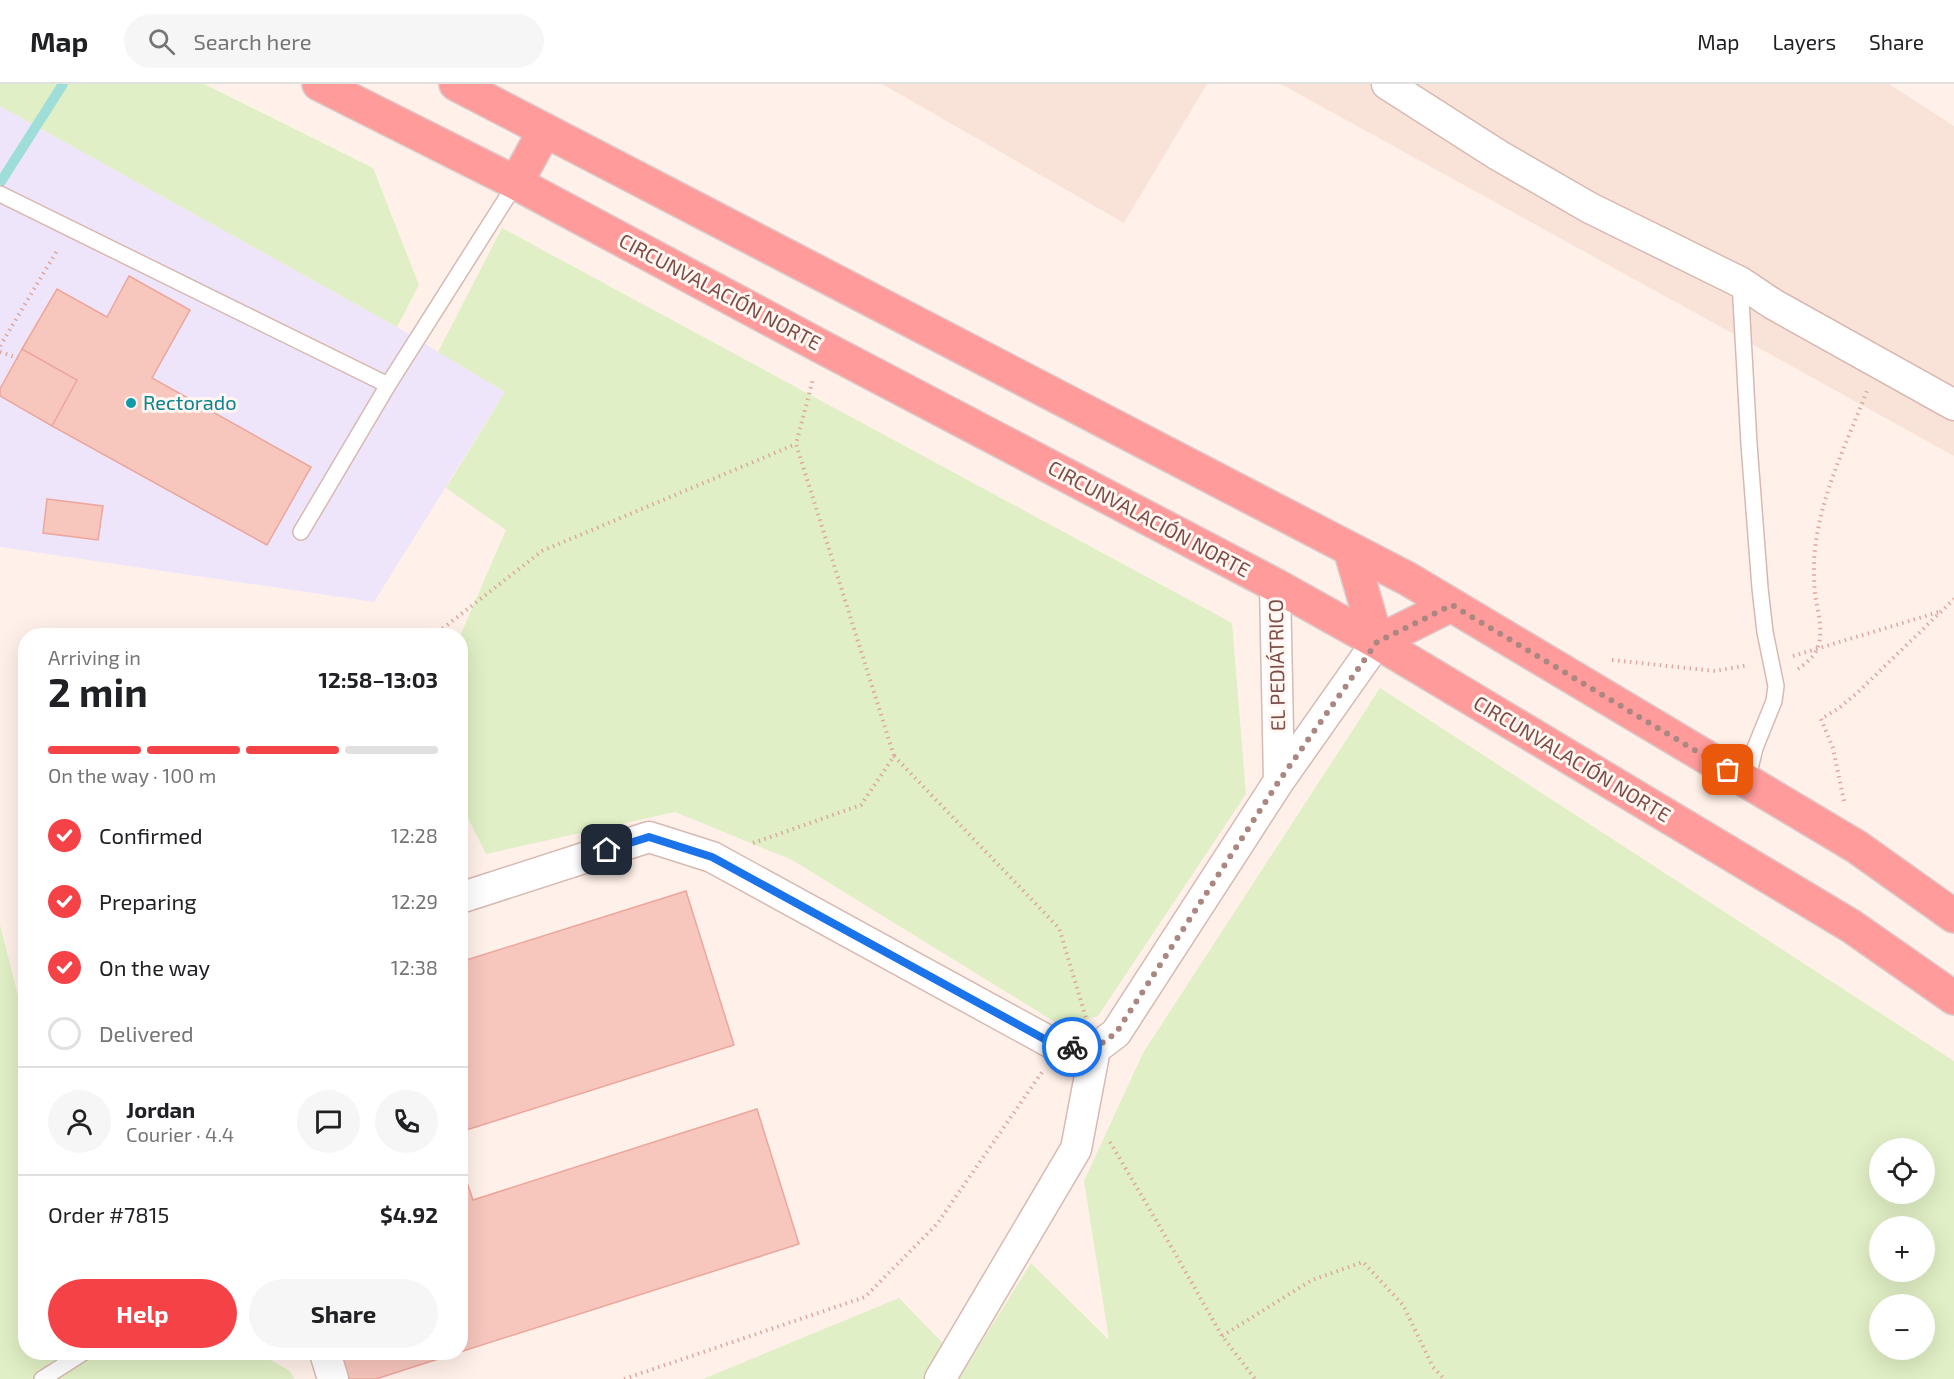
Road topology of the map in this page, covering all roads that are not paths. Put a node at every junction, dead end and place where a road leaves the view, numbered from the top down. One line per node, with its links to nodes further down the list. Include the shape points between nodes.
1 (319, 84): 5 (highway, CIRCUNVALACIÓN NORTE)
2 (456, 84): 4 (highway)
3 (1387, 84): 7 (street, via 1590,208)
4 (545, 130): 5 (highway); 11 (highway)
5 (516, 183): 8 (lane); 12 (highway, CIRCUNVALACIÓN NORTE)
6 (2, 195): 8 (lane)
7 (1740, 282): 9 (street); 16 (lane, via 1760,588 1776,686)
8 (388, 385): 10 (lane)
9 (1954, 405)
10 (301, 532)
11 (1350, 549): 13 (highway); 14 (highway)
12 (1275, 585): 14 (highway, CIRCUNVALACIÓN NORTE); 15 (street, EL PEDIÁTRICO)
13 (1452, 605): 14 (highway); 16 (highway)
14 (1377, 642): 15 (street, EL PEDIÁTRICO); 19 (highway, CIRCUNVALACIÓN NORTE, via 1851,926)
15 (1279, 781): 20 (street, EL PEDIÁTRICO, via 1116,1033)
16 (1747, 781): 18 (highway, via 1849,843)
17 (468, 895): 20 (street, via 649,837 712,857 1059,1047)
18 (1954, 916)
19 (1954, 998)
20 (1095, 1048): 25 (street, via 1076,1149)
21 (72, 1360): 23 (lane)
22 (328, 1360): 24 (street)
23 (42, 1379)
24 (333, 1379)
25 (940, 1379)

